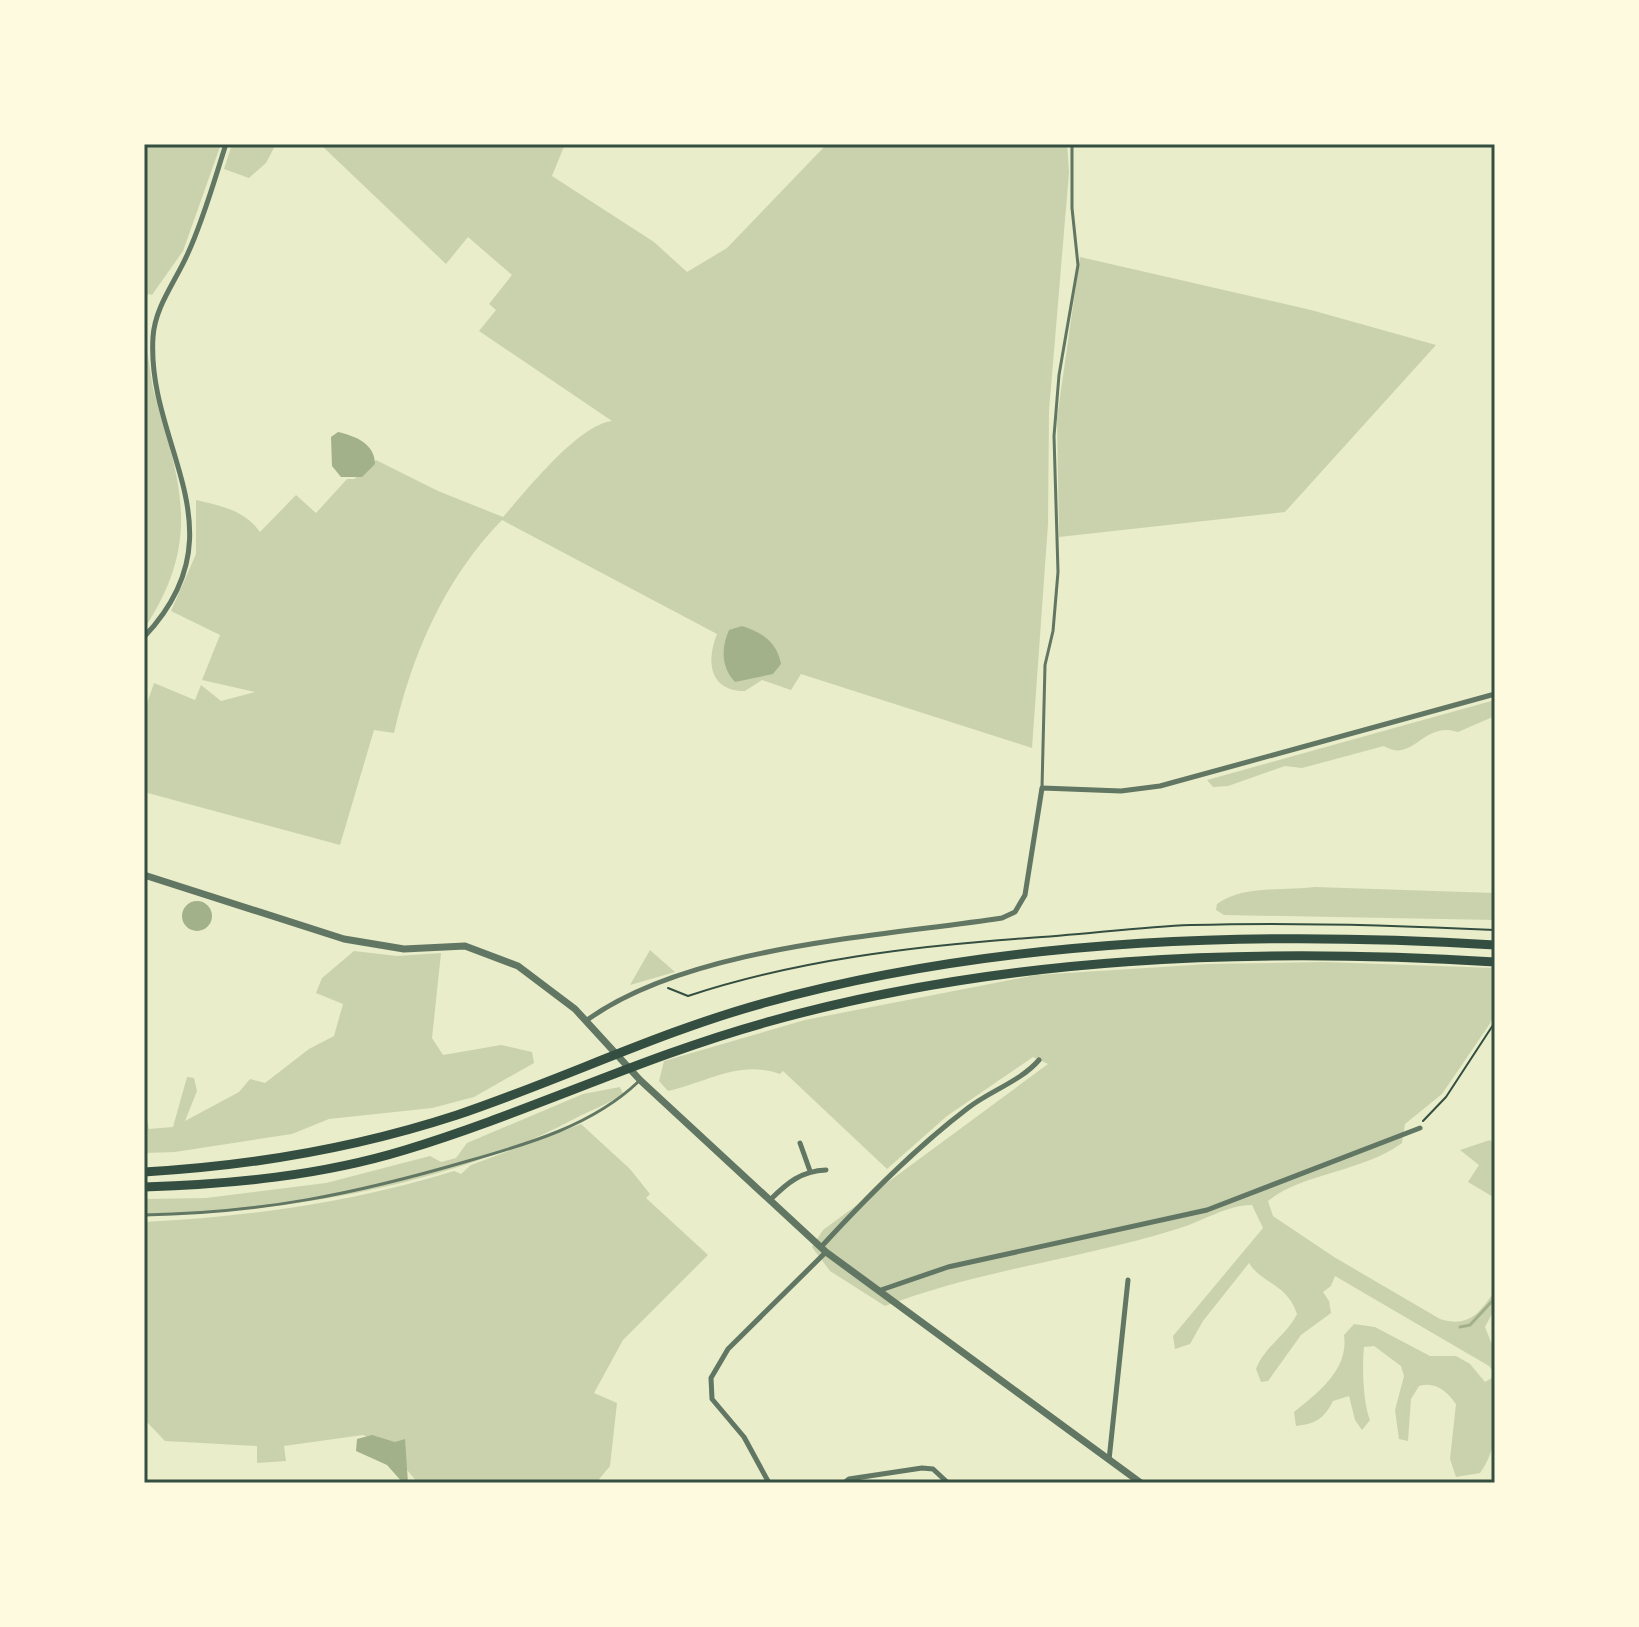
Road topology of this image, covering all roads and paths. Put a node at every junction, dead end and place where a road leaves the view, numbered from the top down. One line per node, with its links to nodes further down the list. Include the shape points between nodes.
1 (226, 144): 3 (street, via 202,219 158,312 153,334 157,385 180,465 191,541 174,593)
2 (1072, 144): 5 (lane, via 1078,265 1054,436 1058,572 1045,665)
3 (144, 637)
4 (1495, 694): 5 (street, via 1160,786 1121,791)
5 (1042, 788): 9 (street, via 1025,895 1015,912 708,967 630,994)
6 (144, 875): 9 (street, via 344,939 404,949 465,946 485,951 530,973)
7 (1495, 945): 18 (highway, via 1203,943 932,966 722,1015 522,1092 397,1133 273,1159)
8 (1495, 962): 19 (highway, via 1203,959 1091,965 948,982 731,1033 403,1151 296,1175)
9 (587, 1020): 12 (street)
10 (1495, 1022): 14 (path, via 1446,1097)
11 (1039, 1060): 22 (street, via 935,1135)
12 (640, 1080): 20 (street); 21 (lane, via 619,1100 579,1121 383,1186 258,1210)
13 (1420, 1128): 14 (street)
14 (1412, 1130): 24 (street, via 1207,1210 948,1267)
15 (800, 1143): 17 (street)
16 (826, 1170): 17 (street)
17 (810, 1171): 20 (street)
18 (144, 1172)
19 (144, 1187)
20 (770, 1200): 22 (street)
21 (144, 1215)
22 (824, 1250): 24 (street); 26 (street, via 728,1349 711,1378 712,1399 744,1437)
23 (1128, 1280): 25 (street)
24 (881, 1290): 25 (street)
25 (1109, 1460): 29 (street)
26 (769, 1483)
27 (844, 1483): 28 (street, via 922,1468 933,1469)
28 (948, 1483)
29 (1141, 1483)

